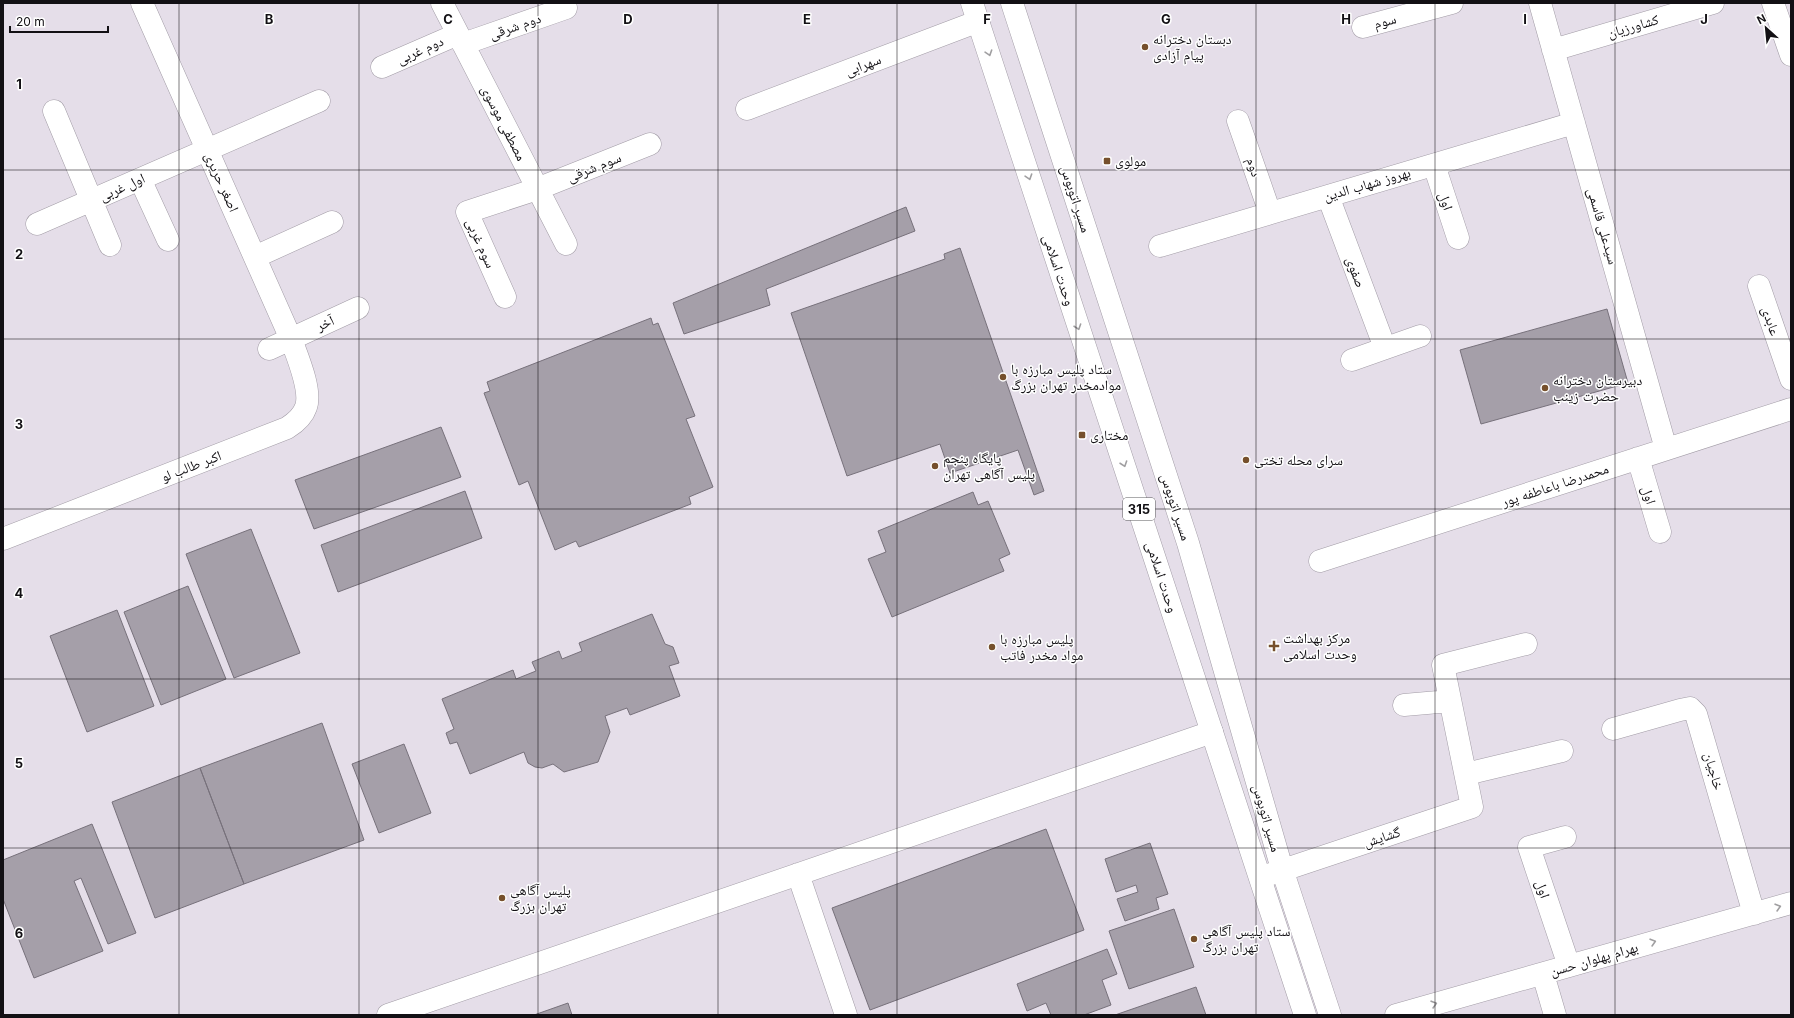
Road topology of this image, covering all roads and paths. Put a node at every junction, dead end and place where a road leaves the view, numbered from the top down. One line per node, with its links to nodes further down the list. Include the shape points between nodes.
1 (142, 3): 21 (street, اصغر حریری)
2 (442, 3): 11 (street, مصطفی موسوی)
3 (1012, 3): 59 (street, مسیر اتوبوس, via 1188,543)
4 (1452, 3): 10 (street, سوم)
5 (1540, 3): 12 (street, سیدعلی قاسمی)
6 (1713, 3): 12 (street, کشاورزیان)
7 (1773, 3): 13 (street)
8 (566, 8): 11 (street, دوم شرقی)
9 (976, 12): 16 (street, سهرابی); 55 (street, وحدت اسلامی / 315, one-way to 55)
10 (1363, 27)
11 (461, 39): 14 (street, دوم غربی); 24 (street, مصطفی موسوی)
12 (1553, 50): 19 (street, سیدعلی قاسمی)
13 (1791, 55)
14 (382, 67)
15 (319, 101): 21 (street, اول غربی)
16 (747, 110)
17 (54, 111): 26 (street)
18 (1238, 121): 27 (street, دوم)
19 (1574, 123): 22 (street, بهروز شهاب الدین); 46 (street, سیدعلی قاسمی)
20 (650, 144): 24 (street, سوم شرقی)
21 (207, 149): 23 (street, اول غربی); 35 (street, اصغر حریری)
22 (1434, 165): 25 (street, بهروز شهاب الدین); 30 (street, اول)
23 (140, 179): 26 (street, اول غربی); 31 (street)
24 (537, 190): 32 (street, مصطفی موسوی); 37 (street, سوم غربی, via 467,212)
25 (1328, 196): 27 (street, بهروز شهاب الدین); 41 (street, صفوی)
26 (91, 200): 29 (street, اول غربی); 33 (street)
27 (1270, 213): 34 (street, بهروز شهاب الدین)
28 (332, 222): 35 (street)
29 (37, 224)
30 (1458, 238)
31 (168, 240)
32 (566, 244)
33 (110, 245)
34 (1160, 246)
35 (255, 257): 40 (street, اصغر حریری)
36 (1760, 286): 44 (street, عابدی)
37 (505, 297)
38 (358, 308): 40 (street, آخر)
39 (1420, 336): 41 (street)
40 (291, 339): 42 (street); 49 (street, اکبر طالب لو, via 307,395 306,407 297,421 288,428)
41 (1385, 348): 43 (street)
42 (270, 349)
43 (1352, 360)
44 (1791, 379)
45 (1791, 409): 46 (street, محمدرضا باعاطفه پور)
46 (1666, 449): 47 (street, محمدرضا باعاطفه پور)
47 (1638, 458): 48 (street, اول); 50 (street, محمدرضا باعاطفه پور)
48 (1660, 532)
49 (3, 539)
50 (1320, 561)
51 (1526, 644): 52 (street, گشایش, via 1443,665)
52 (1450, 701): 53 (street); 57 (street, گشایش)
53 (1404, 705)
54 (1613, 729): 63 (street, خاجیان, via 1690,708 1696,714)
55 (1212, 732): 60 (street); 61 (street, وحدت اسلامی / 315)
56 (1562, 751): 57 (street)
57 (1466, 774): 59 (street, گشایش, via 1472,807)
58 (1565, 837): 64 (street, اول, via 1529,847)
59 (1282, 869): 61 (street, گشایش); 69 (street, مسیر اتوبوس)
60 (798, 874): 66 (street); 67 (street)
61 (1260, 879): 68 (street, وحدت اسلامی / 315)
62 (1791, 904): 63 (street, بهرام پهلوان حسن, one-way to 62)
63 (1754, 914): 64 (street, بهرام پهلوان حسن, one-way to 63)
64 (1569, 966): 65 (street, بهرام پهلوان حسن)
65 (1543, 974): 70 (street, بهرام پهلوان حسن, one-way to 65); 71 (street)
66 (388, 1015)
67 (846, 1015)
68 (1305, 1015)
69 (1330, 1015)
70 (1396, 1015)
71 (1555, 1015)

